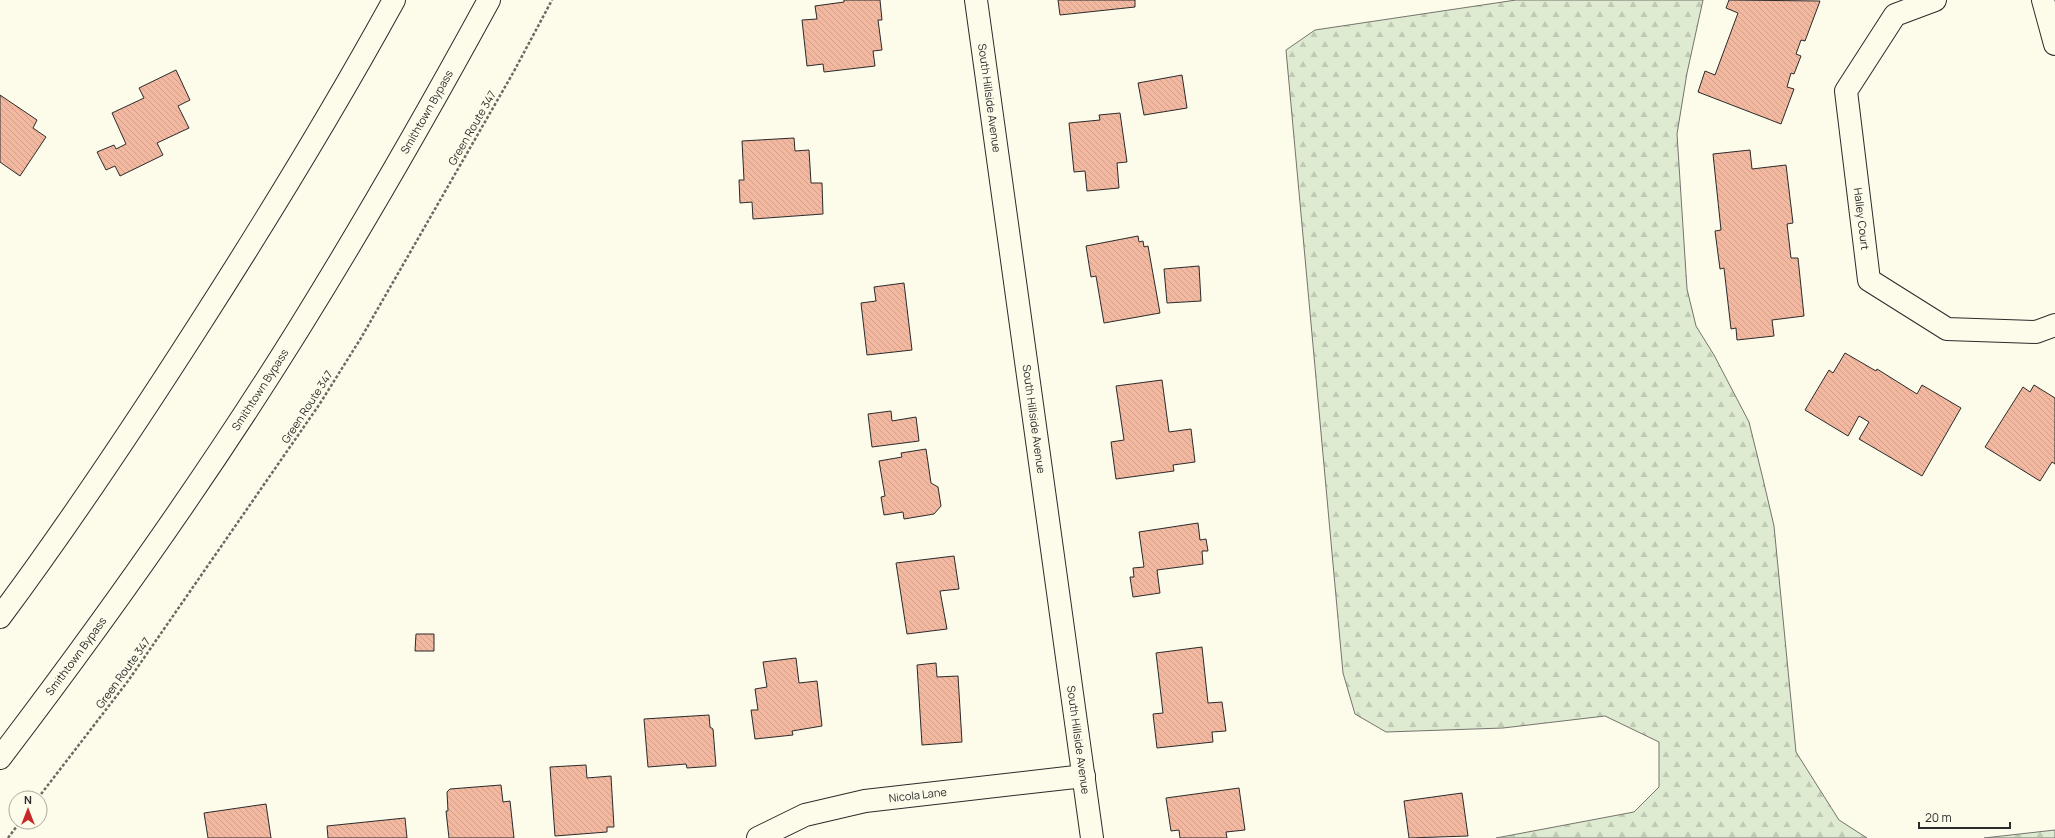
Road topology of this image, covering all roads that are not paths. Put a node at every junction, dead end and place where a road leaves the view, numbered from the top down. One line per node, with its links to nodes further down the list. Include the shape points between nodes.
1 (394, 0): 8 (main road, via 334,106 230,277 107,466)
2 (489, 0): 10 (main road, Smithtown Bypass, via 412,139 298,331 175,518 47,697)
3 (976, 0): 11 (main road, South Hillside Avenue)
4 (1935, 0): 7 (main road, Halley Court, via 1895,15 1846,91 1869,280 1947,329 2036,332)
5 (2043, 0): 6 (main road)
6 (2055, 44)
7 (2055, 325)
8 (9, 595): 9 (main road)
9 (0, 618)
10 (0, 758)
11 (1084, 776): 12 (main road, Nicola Lane, via 865,801 805,815); 13 (main road, South Hillside Avenue)
12 (758, 838)
13 (1092, 838)

